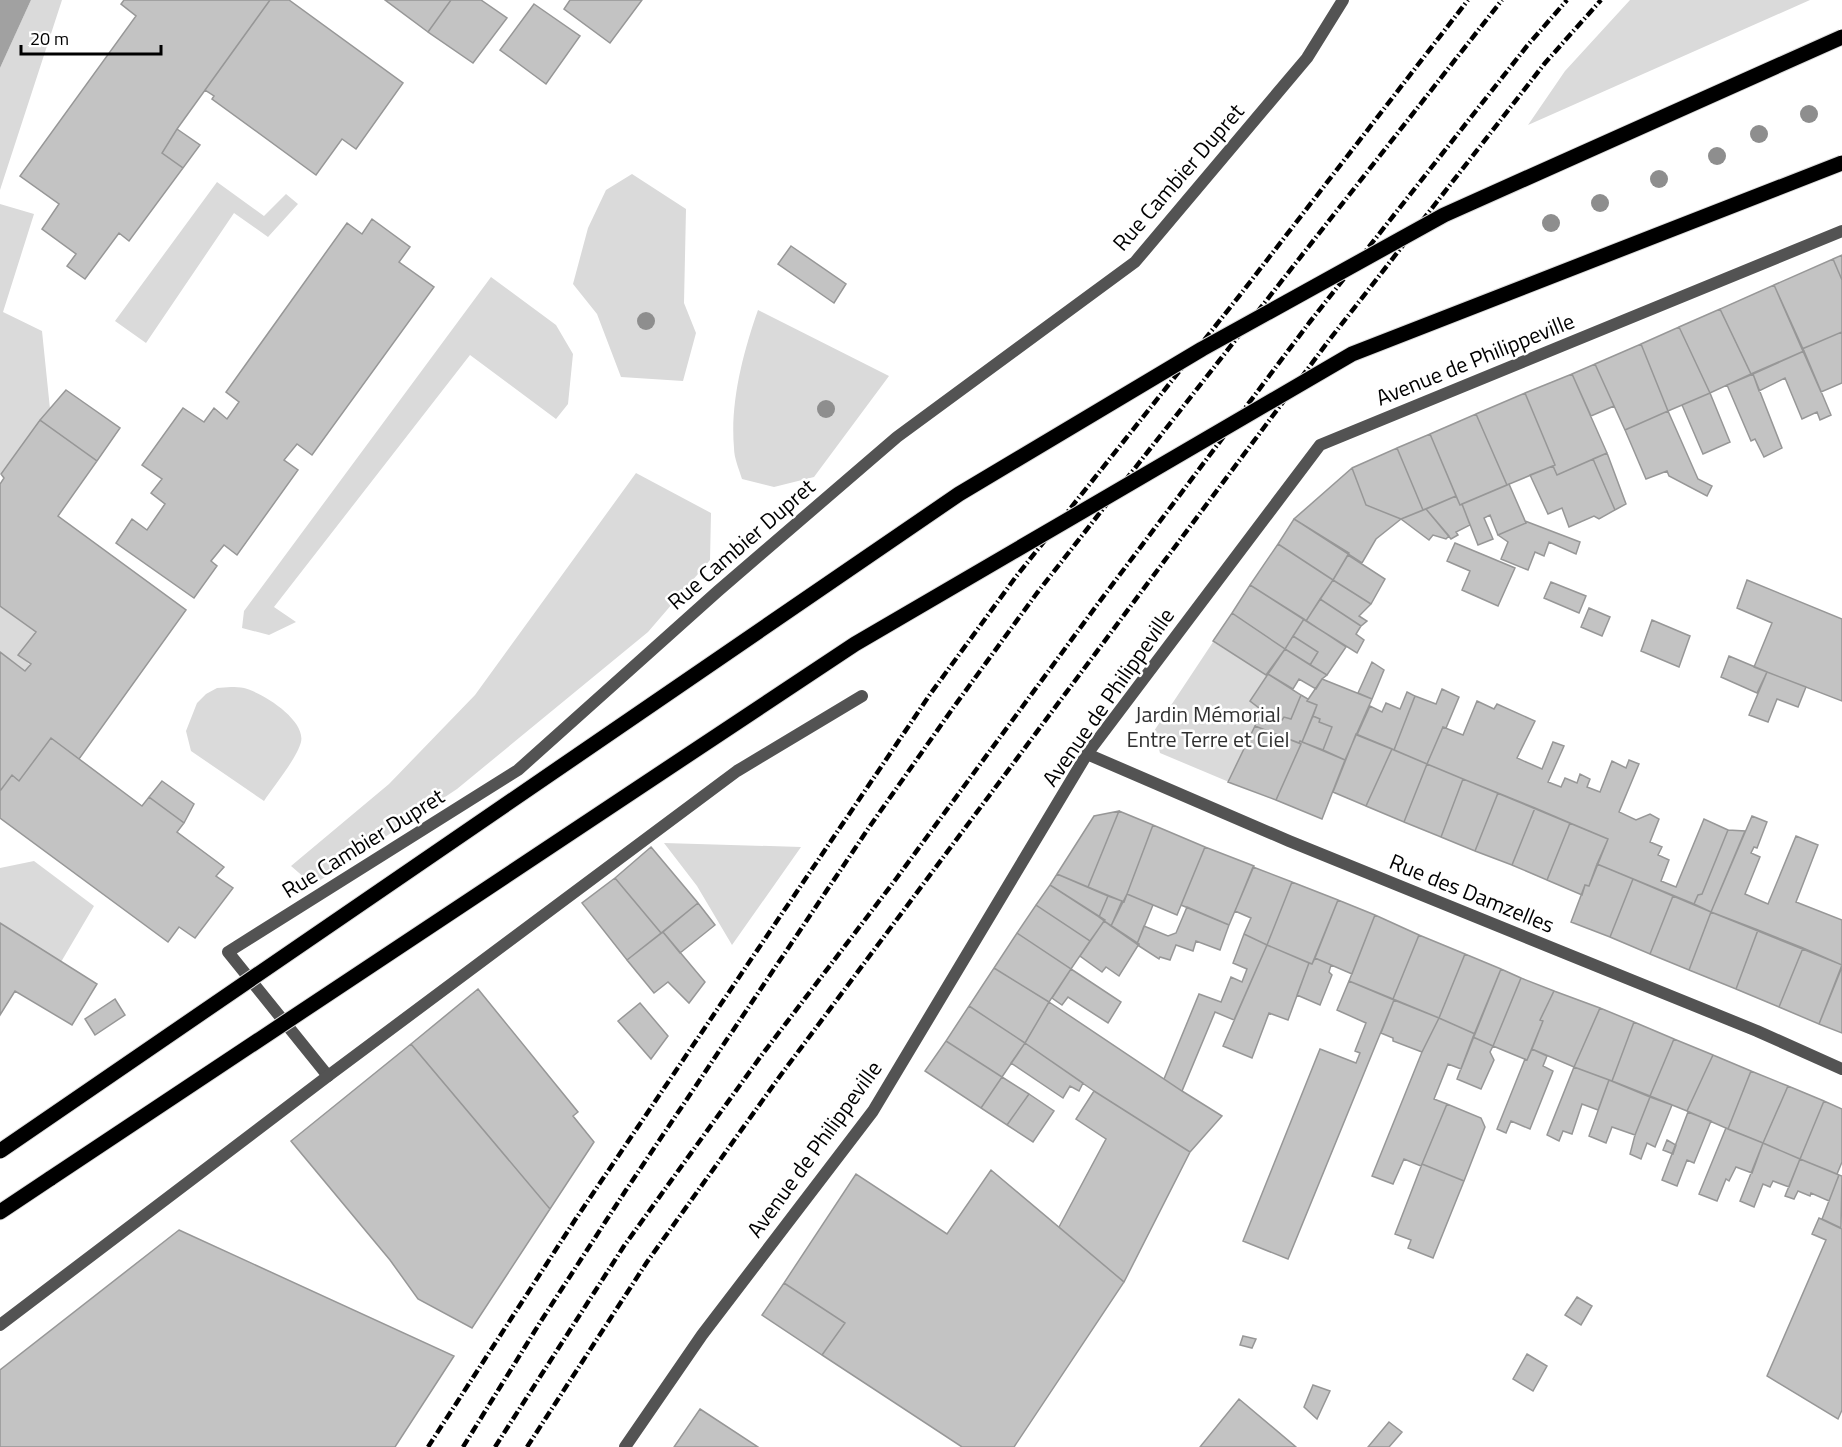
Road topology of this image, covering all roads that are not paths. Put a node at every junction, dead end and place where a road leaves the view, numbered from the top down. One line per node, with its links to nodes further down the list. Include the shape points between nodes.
1 (1343, 0): 8 (street, Rue Cambier Dupret, via 1307,58 1135,262 897,437 518,770 228,952)
2 (1842, 37): 9 (main road, bridge, via 1444,215 1202,349 959,494)
3 (1842, 163): 10 (main road, bridge, via 1352,354 855,644)
4 (1842, 231): 6 (street, Avenue de Philippeville, via 1320,445)
5 (862, 696): 8 (street, via 737,771)
6 (1088, 754): 7 (street, Rue des Damzelles, via 1288,842); 12 (street, Avenue de Philippeville, via 873,1111 702,1335)
7 (1842, 1069)
8 (328, 1076): 11 (street)
9 (0, 1151)
10 (0, 1212)
11 (0, 1326)
12 (625, 1447)

